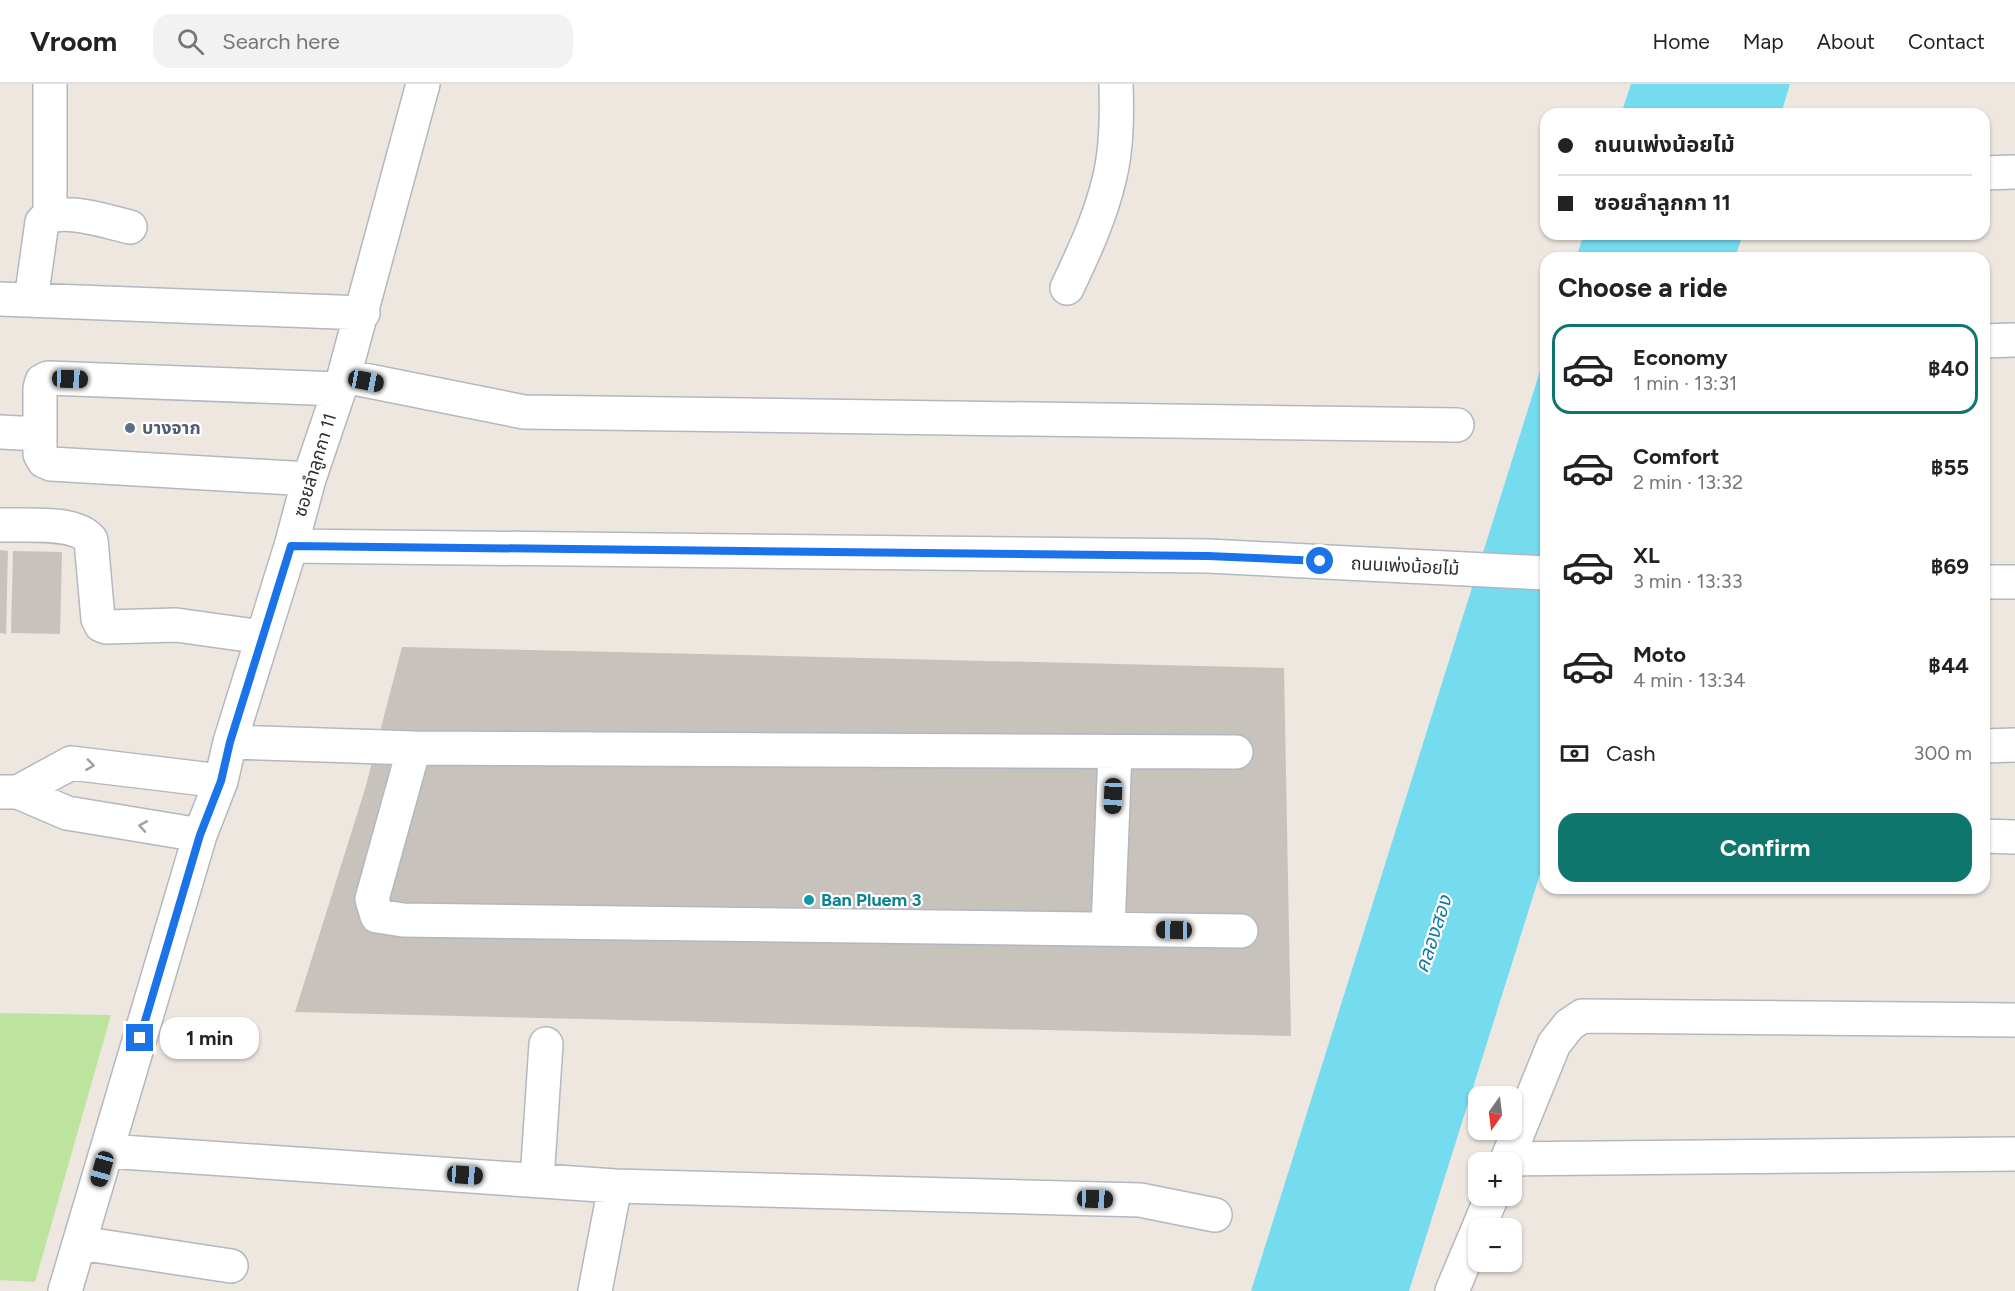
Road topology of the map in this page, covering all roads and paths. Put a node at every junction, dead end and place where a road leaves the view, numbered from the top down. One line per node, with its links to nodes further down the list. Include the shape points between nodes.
1 (50, 84): 6 (street)
2 (423, 84): 10 (street, ซอยลำลูกกา 11)
3 (1116, 84): 8 (street, via 1117,124 1110,174 1102,207)
4 (2015, 172): 5 (street)
5 (1990, 173)
6 (50, 216): 7 (street, via 68,214); 9 (street, via 42,222)
7 (130, 227)
8 (1067, 288)
9 (16, 300): 10 (street)
10 (363, 313): 13 (street, ซอยลำลูกกา 11)
11 (2015, 340): 12 (street)
12 (1990, 341)
13 (342, 383): 14 (street, via 524,411); 16 (street, via 48,378 40,388); 17 (street, ซอยลำลูกกา 11)
14 (1457, 425)
15 (0, 432): 16 (street)
16 (40, 434): 17 (street, via 40,454 51,464)
17 (309, 480): 19 (street, ซอยลำลูกกา 11)
18 (0, 525): 23 (street, via 68,527 86,534 91,540 100,625 176,625)
19 (291, 546): 20 (street, ถนนเพ่งน้อยไม้, via 1208,556); 23 (street, ซอยลำลูกกา 11)
20 (1540, 573)
21 (1990, 582): 22 (street)
22 (2015, 582)
23 (262, 637): 24 (street, ซอยลำลูกกา 11)
24 (230, 742): 27 (street); 30 (street, ซอยลำลูกกา 11)
25 (2015, 745): 26 (street)
26 (1990, 746)
27 (414, 748): 28 (street); 35 (street, via 372,899 377,916 384,918)
28 (1115, 752): 29 (street); 35 (street)
29 (1236, 752)
30 (221, 781): 31 (street, one-way to 30, via 70,763); 32 (street, ซอยลำลูกกา 11)
31 (9, 792): 32 (street, one-way to 31, via 67,813)
32 (200, 835): 39 (street, ซอยลำลูกกา 11)
33 (1990, 836): 34 (street)
34 (2015, 837)
35 (1108, 929): 36 (street)
36 (1241, 931)
37 (2015, 1020): 40 (street, via 1582,1016 1554,1044)
38 (546, 1044): 43 (street)
39 (107, 1151): 43 (street); 47 (street, ซอยลำลูกกา 11)
40 (1511, 1152)
41 (2015, 1154): 42 (street)
42 (1522, 1161)
43 (537, 1180): 44 (street)
44 (615, 1185): 46 (street, via 1140,1200); 50 (street)
45 (1488, 1206): 51 (street)
46 (1215, 1215)
47 (80, 1243): 48 (street); 49 (street, ซอยลำลูกกา 11)
48 (231, 1266)
49 (65, 1291)
50 (595, 1291)
51 (1452, 1291)

